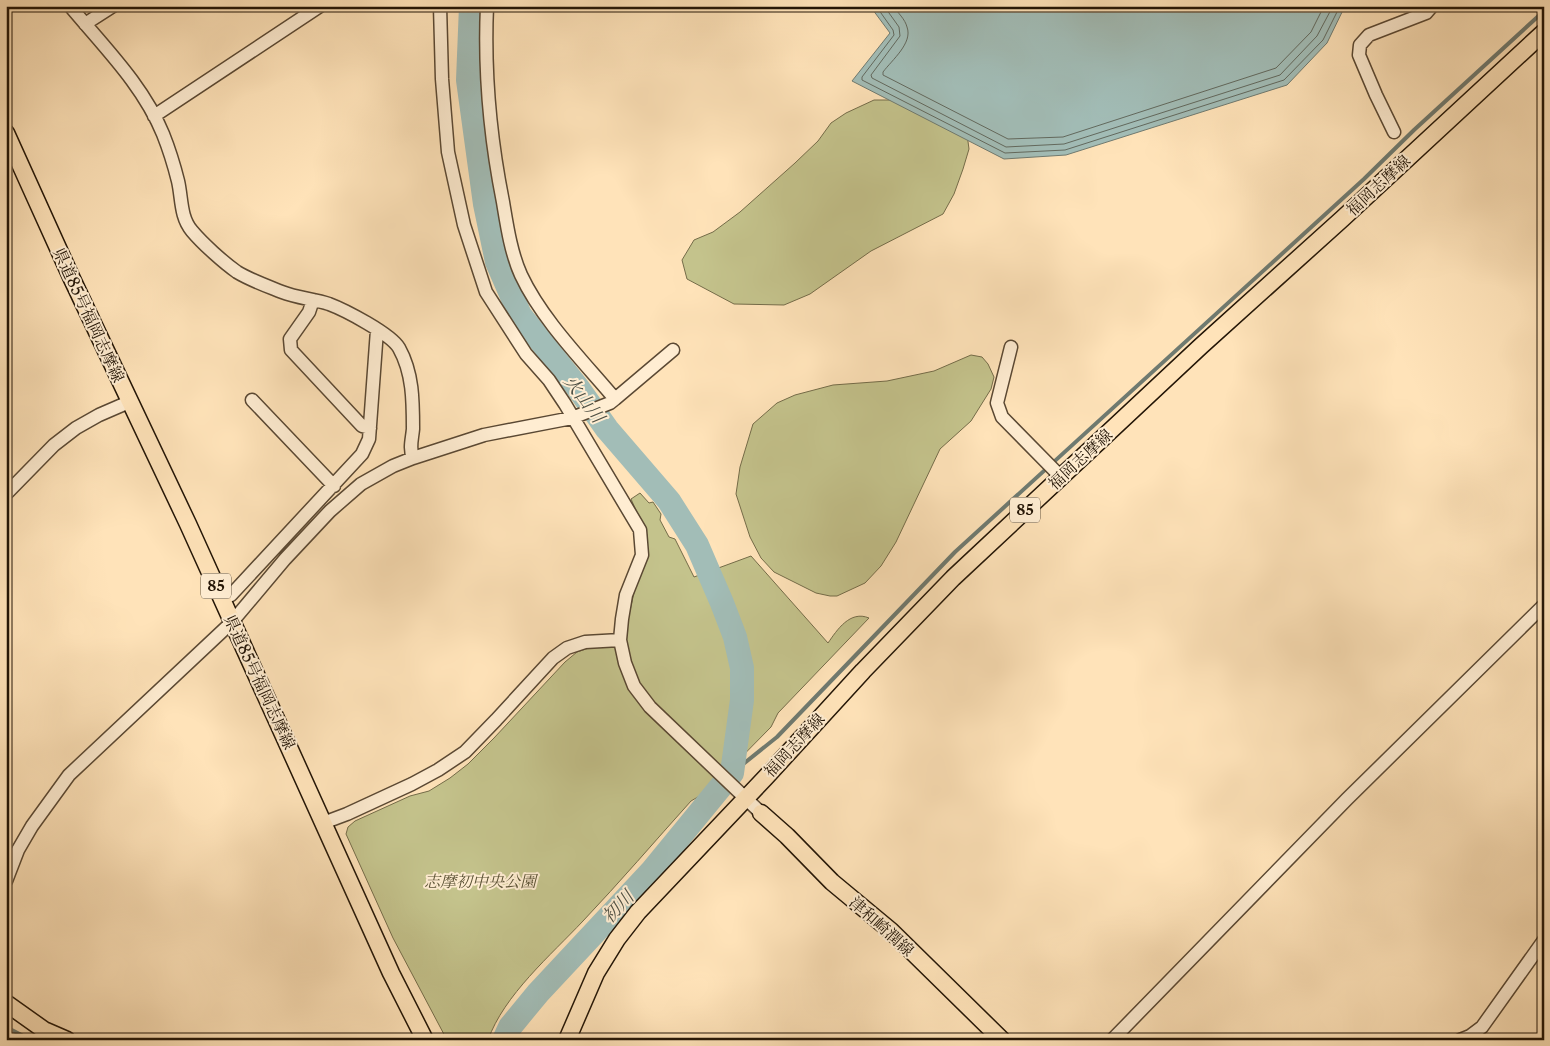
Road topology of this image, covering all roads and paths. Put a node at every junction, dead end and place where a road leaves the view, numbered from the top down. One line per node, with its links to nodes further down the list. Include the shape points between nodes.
1 (70, 6): 7 (street)
2 (113, 6): 7 (street)
3 (320, 6): 9 (street)
4 (440, 6): 19 (street, via 448,152 464,225 486,292 526,354)
5 (487, 6): 17 (street, via 486,80 494,156 509,234 521,275 542,310)
6 (1432, 6): 10 (street, via 1426,13 1369,35 1360,45 1359,55)
7 (85, 24): 9 (street, via 146,100)
8 (1544, 32): 22 (main road, 福岡志摩線 / 85)
9 (154, 116): 12 (street, via 170,153 182,211 191,230 237,272 284,293)
10 (1394, 132)
11 (6, 133): 18 (main road, 県道85号福岡志摩線 / 85)
12 (313, 300): 13 (street, via 330,304); 20 (street, via 309,312 290,339 291,350 362,426)
13 (377, 330): 20 (street); 21 (street, via 398,346 406,363 413,401 410,450)
14 (1011, 347): 22 (street, via 996,403 1002,417)
15 (673, 350): 17 (street)
16 (252, 400): 23 (street)
17 (612, 401): 19 (street)
18 (130, 402): 24 (street, via 99,415 68,434); 25 (main road, 県道85号福岡志摩線 / 85)
19 (575, 417): 21 (street, via 484,435); 28 (street, via 640,530 642,555 626,595)
20 (370, 428): 23 (street, via 362,454)
21 (413, 458): 27 (street, via 361,484 330,511)
22 (1058, 474): 29 (main road, 福岡志摩線 / 85, via 953,578)
23 (334, 486): 25 (street, via 231,595)
24 (6, 494)
25 (222, 598): 27 (main road, 県道85号福岡志摩線 / 85)
26 (1544, 605): 39 (street)
27 (232, 622): 31 (main road, 県道85号福岡志摩線 / 85); 32 (street, via 70,775 32,826)
28 (620, 640): 29 (street, via 634,686 650,707); 31 (street, via 585,642 567,648 553,658 464,752 412,784)
29 (745, 797): 30 (street); 37 (main road, 福岡志摩線 / 85, via 644,905 617,939 596,973)
30 (761, 813): 38 (main road, 津和崎潤線, via 832,882 891,932)
31 (323, 823): 36 (main road, 県道85号福岡志摩線 / 85)
32 (6, 881)
33 (1544, 940): 40 (street, via 1482,1028)
34 (6, 1003): 35 (main road)
35 (59, 1038)
36 (425, 1040)
37 (567, 1040)
38 (1002, 1040)
39 (1112, 1040)
40 (1460, 1040)

